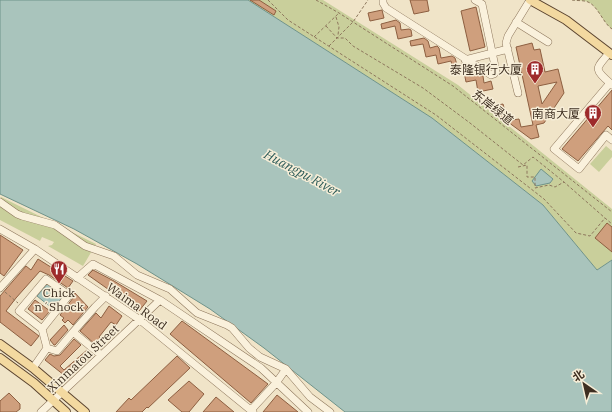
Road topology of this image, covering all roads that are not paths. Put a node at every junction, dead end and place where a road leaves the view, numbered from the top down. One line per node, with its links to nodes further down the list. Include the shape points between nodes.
1 (384, 0): 11 (street, via 386,8)
2 (475, 0): 5 (street)
3 (489, 0): 5 (street)
4 (530, 0): 6 (street); 10 (main road, via 566,20)
5 (482, 4): 9 (street)
6 (516, 22): 7 (street); 8 (street, via 508,36)
7 (548, 42)
8 (508, 49): 9 (street); 13 (street)
9 (493, 53): 11 (street); 11 (street, via 496,71 494,74 490,75)
10 (611, 54): 12 (street, via 598,67 598,71)
11 (465, 60)
12 (611, 84): 14 (street, via 554,149 578,169 606,135)
13 (518, 93)
14 (612, 140)
15 (0, 202): 30 (street, via 17,214 55,224 85,246 114,256 137,276 175,292 197,313 232,328 248,348 260,357)
16 (0, 228): 17 (street, Waima Road)
17 (35, 249): 18 (street, Waima Road); 19 (street)
18 (77, 278): 20 (street, Waima Road); 21 (street, via 93,264)
19 (0, 288)
20 (106, 296): 22 (street, Waima Road); 24 (street)
21 (160, 300): 22 (street, Xinmatou Street); 31 (street, via 261,368)
22 (140, 320): 27 (street, Xinmatou Street); 34 (street, Waima Road)
23 (42, 330): 23 (street, via 19,311 46,279 69,295); 26 (street)
24 (73, 332): 26 (street, via 57,351); 27 (street)
25 (0, 344): 29 (main road)
26 (47, 348): 29 (street)
27 (101, 355): 32 (street, Xinmatou Street)
28 (0, 358): 33 (main road)
29 (33, 368): 32 (main road)
30 (286, 369): 31 (street); 39 (street, via 310,397)
31 (276, 382): 34 (street); 38 (street)
32 (63, 392): 33 (street, Xinmatou Street); 37 (main road)
33 (54, 401): 35 (street, Xinmatou Street); 36 (main road)
34 (252, 411)
35 (41, 412)
36 (66, 412)
37 (85, 412)
38 (308, 412)
39 (330, 412)

